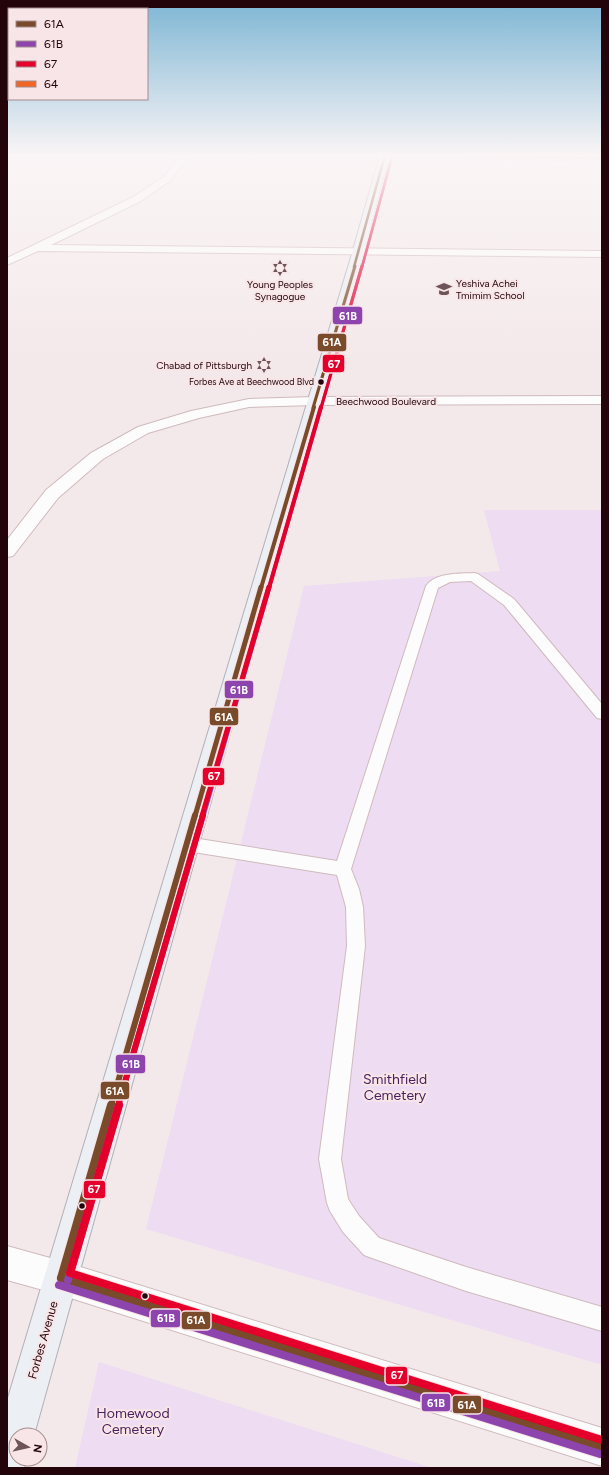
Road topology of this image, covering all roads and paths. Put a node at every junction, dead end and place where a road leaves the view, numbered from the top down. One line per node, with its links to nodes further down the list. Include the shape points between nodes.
1 (85, 224): 3 (street)
2 (366, 224): 4 (main road, Forbes Avenue)
3 (36, 248): 4 (street); 6 (street)
4 (358, 251): 5 (street); 8 (main road, Forbes Avenue)
5 (602, 254)
6 (7, 262)
7 (602, 400): 8 (street, Beechwood Boulevard)
8 (315, 401): 9 (street, Beechwood Boulevard, via 249,403 196,414 143,430 97,456 52,494); 11 (main road, Forbes Avenue)
9 (7, 552)
10 (602, 714): 12 (lane, via 509,602 474,577 447,578 432,586)
11 (187, 844): 12 (lane); 14 (main road, Forbes Avenue)
12 (343, 869): 15 (lane, via 356,912 356,946 330,1159 338,1202 351,1224 372,1247 466,1279)
13 (7, 1263): 14 (street)
14 (61, 1278): 16 (street); 17 (main road, Forbes Avenue)
15 (602, 1319)
16 (602, 1447)
17 (7, 1464)

